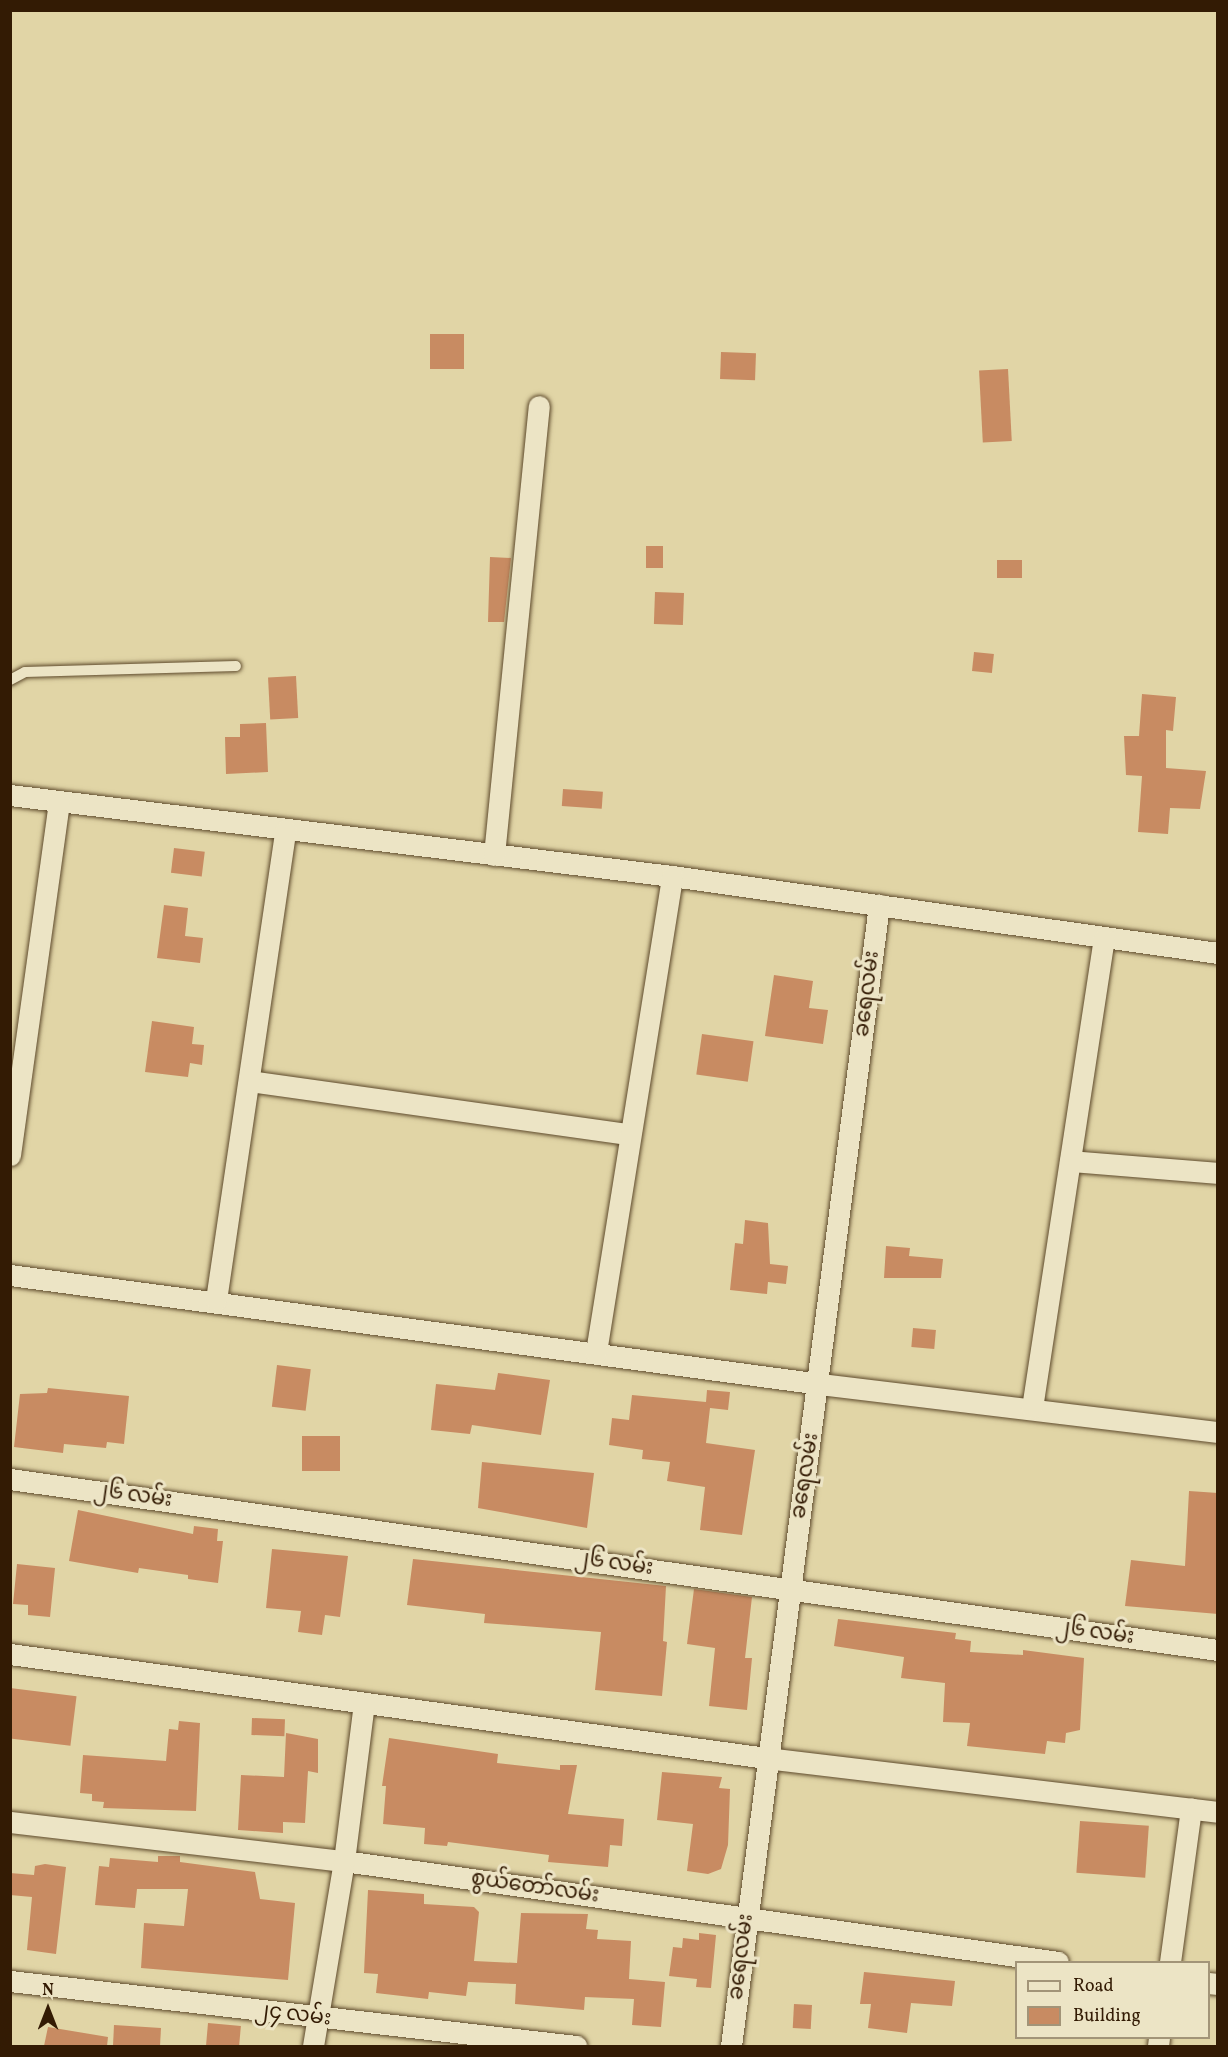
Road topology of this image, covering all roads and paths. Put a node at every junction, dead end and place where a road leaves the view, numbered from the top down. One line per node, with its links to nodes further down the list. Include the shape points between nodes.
1 (539, 406): 7 (street)
2 (236, 666): 3 (lane, via 25,672)
3 (10, 680)
4 (10, 795): 5 (street)
5 (59, 801): 6 (street); 14 (street)
6 (285, 830): 7 (street); 12 (street)
7 (494, 855): 8 (street)
8 (672, 876): 9 (street); 13 (street)
9 (879, 905): 10 (street); 20 (street, ခရေလမ်း)
10 (1104, 938): 11 (street); 15 (street)
11 (1218, 953)
12 (250, 1080): 13 (street); 18 (street)
13 (628, 1134): 19 (street)
14 (10, 1155)
15 (1070, 1161): 16 (street); 21 (street)
16 (1218, 1173)
17 (10, 1275): 18 (street)
18 (216, 1299): 19 (street)
19 (596, 1352): 20 (street)
20 (820, 1384): 21 (street); 24 (street, ခရေလမ်း)
21 (1032, 1408): 22 (street)
22 (1218, 1432)
23 (10, 1479): 24 (street, ၂၆ လမ်း)
24 (789, 1589): 25 (street, ၂၆ လမ်း); 28 (street, ခရေလမ်း)
25 (1218, 1650)
26 (10, 1654): 27 (street)
27 (364, 1703): 28 (street); 32 (street)
28 (766, 1758): 29 (street); 33 (street, ခရေလမ်း)
29 (1191, 1808): 30 (street); 35 (street)
30 (1218, 1812)
31 (10, 1821): 32 (street, စွယ်တော်လမ်း)
32 (344, 1862): 33 (street, စွယ်တော်လမ်း); 37 (street)
33 (747, 1918): 34 (street, စွယ်တော်လမ်း); 40 (street, ခရေလမ်း)
34 (1051, 1961)
35 (1170, 1961)
36 (10, 1981): 37 (street, ၂၄ လမ်း)
37 (316, 2019): 38 (street); 39 (street, ၂၄ လမ်း)
38 (312, 2046)
39 (576, 2046)
40 (731, 2046)

